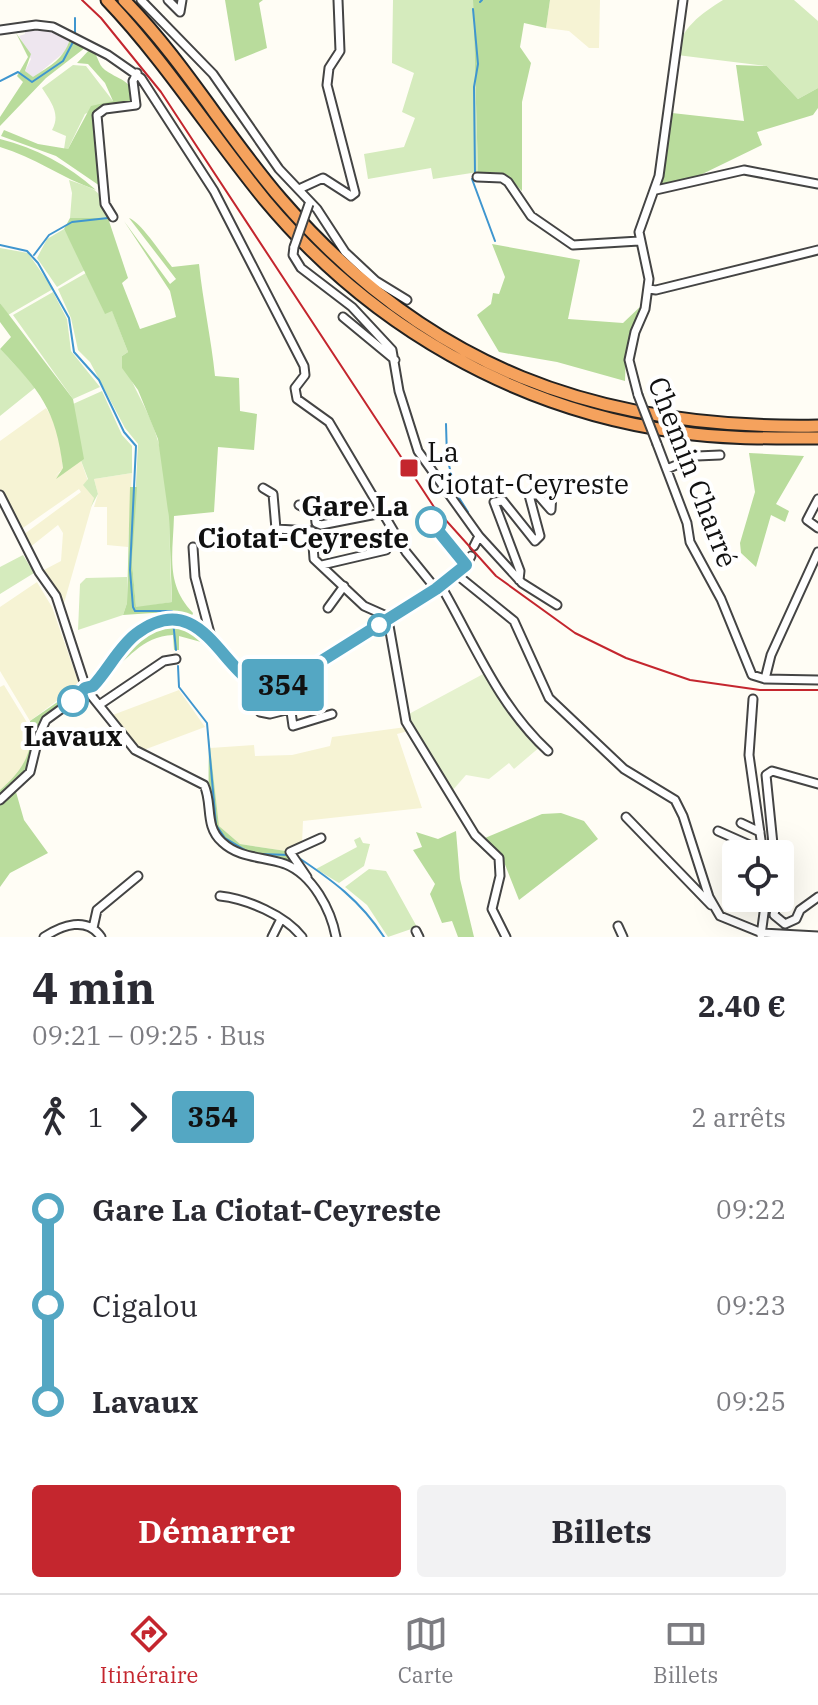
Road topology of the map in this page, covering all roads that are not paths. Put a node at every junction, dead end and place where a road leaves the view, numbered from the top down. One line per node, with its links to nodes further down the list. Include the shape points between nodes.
1 (107, 0): 25 (highway, via 179,83 268,203 328,266 421,339 514,388 611,420 681,433)
2 (124, 0): 24 (highway, via 304,225 376,291 424,326 548,390 639,415 701,423)
3 (141, 0): 9 (street)
4 (150, 0): 9 (street)
5 (168, 0): 6 (street, via 180,12)
6 (182, 0)
7 (338, 0): 14 (street, via 340,51 329,68 327,85 355,193 351,196 323,178)
8 (683, 0): 15 (street, Chemin Charré)
9 (158, 18): 14 (street, via 213,74 279,169)
10 (0, 30): 11 (street, via 43,25)
11 (137, 73): 17 (street, via 136,105 97,115 105,204); 33 (street, via 214,191 280,313 301,358 297,399 329,422)
12 (477, 177): 18 (street, via 508,182 531,216 573,245)
13 (818, 184): 15 (street, via 744,170)
14 (299, 189): 16 (street)
15 (656, 190): 18 (street, Chemin Charré, via 640,224)
16 (309, 204): 21 (street, via 357,265); 23 (street, bridge, via 293,255 301,268 352,307)
17 (113, 217)
18 (639, 241): 20 (street, Chemin Charré)
19 (818, 250): 20 (street)
20 (649, 289): 27 (street, Chemin Charré, bridge, via 629,360)
21 (407, 300)
22 (343, 317): 23 (street)
23 (395, 360): 35 (street, via 418,451)
24 (818, 426)
25 (818, 438)
26 (720, 455): 27 (street, via 697,456)
27 (667, 469): 51 (street, Chemin Charré, via 690,542 721,599 752,675)
28 (263, 488): 41 (street, via 273,494 276,529 312,531 313,557)
29 (552, 493): 43 (street, via 551,510 538,495 529,495 540,536 535,541 503,501 494,502)
30 (0, 495): 54 (street, via 56,596)
31 (818, 499): 34 (street, via 807,520)
32 (299, 505): 33 (street, via 315,513 321,525)
33 (382, 513): 45 (street)
34 (818, 528)
35 (479, 536): 36 (street); 43 (street)
36 (474, 546)
37 (193, 547): 49 (street)
38 (386, 550): 41 (street)
39 (471, 556): 42 (street)
40 (817, 558): 51 (street)
41 (322, 565): 44 (street)
42 (456, 574): 45 (street); 75 (street, via 514,621 549,698 624,769 675,800)
43 (519, 580): 46 (street)
44 (344, 586): 47 (street); 48 (street)
45 (438, 588): 48 (street); 60 (street, via 522,725)
46 (557, 605)
47 (328, 608)
48 (389, 619): 53 (street); 88 (street, via 406,722 475,835 499,858 492,909)
49 (211, 637): 53 (street, via 250,684 267,689); 54 (street, via 179,622 147,628)
50 (176, 659): 56 (street, via 164,661)
51 (765, 679): 52 (street)
52 (818, 680)
53 (287, 683): 57 (street)
54 (87, 691): 56 (street); 62 (street, via 46,720 30,772)
55 (753, 699): 66 (street, via 749,755)
56 (99, 705): 72 (street, via 135,750 204,785 209,819 222,843 245,856 283,864)
57 (290, 709): 58 (street); 59 (street, via 295,726)
58 (260, 712)
59 (332, 714)
60 (548, 751)
61 (818, 784): 70 (street, via 783,772 766,775)
62 (0, 800)
63 (626, 817): 75 (street)
64 (741, 823): 66 (street)
65 (718, 831): 68 (street)
66 (760, 832): 69 (street)
67 (321, 838): 72 (street, via 290,855)
68 (737, 840)
69 (762, 840)
70 (773, 840)
71 (138, 876): 80 (street, via 97,910)
72 (310, 886): 87 (street, via 328,906)
73 (220, 896): 78 (street, via 237,898)
74 (818, 897): 77 (street, via 785,924)
75 (712, 906): 81 (street, via 724,918)
76 (764, 912): 81 (street)
77 (775, 912)
78 (281, 919): 85 (street); 86 (street)
79 (618, 926): 89 (street)
80 (93, 928): 83 (street, via 73,925); 84 (street)
81 (761, 935): 82 (street)
82 (818, 936)
83 (44, 937)
84 (101, 937)
85 (272, 937)
86 (302, 937)
87 (336, 937)
88 (506, 937)
89 (623, 937)

